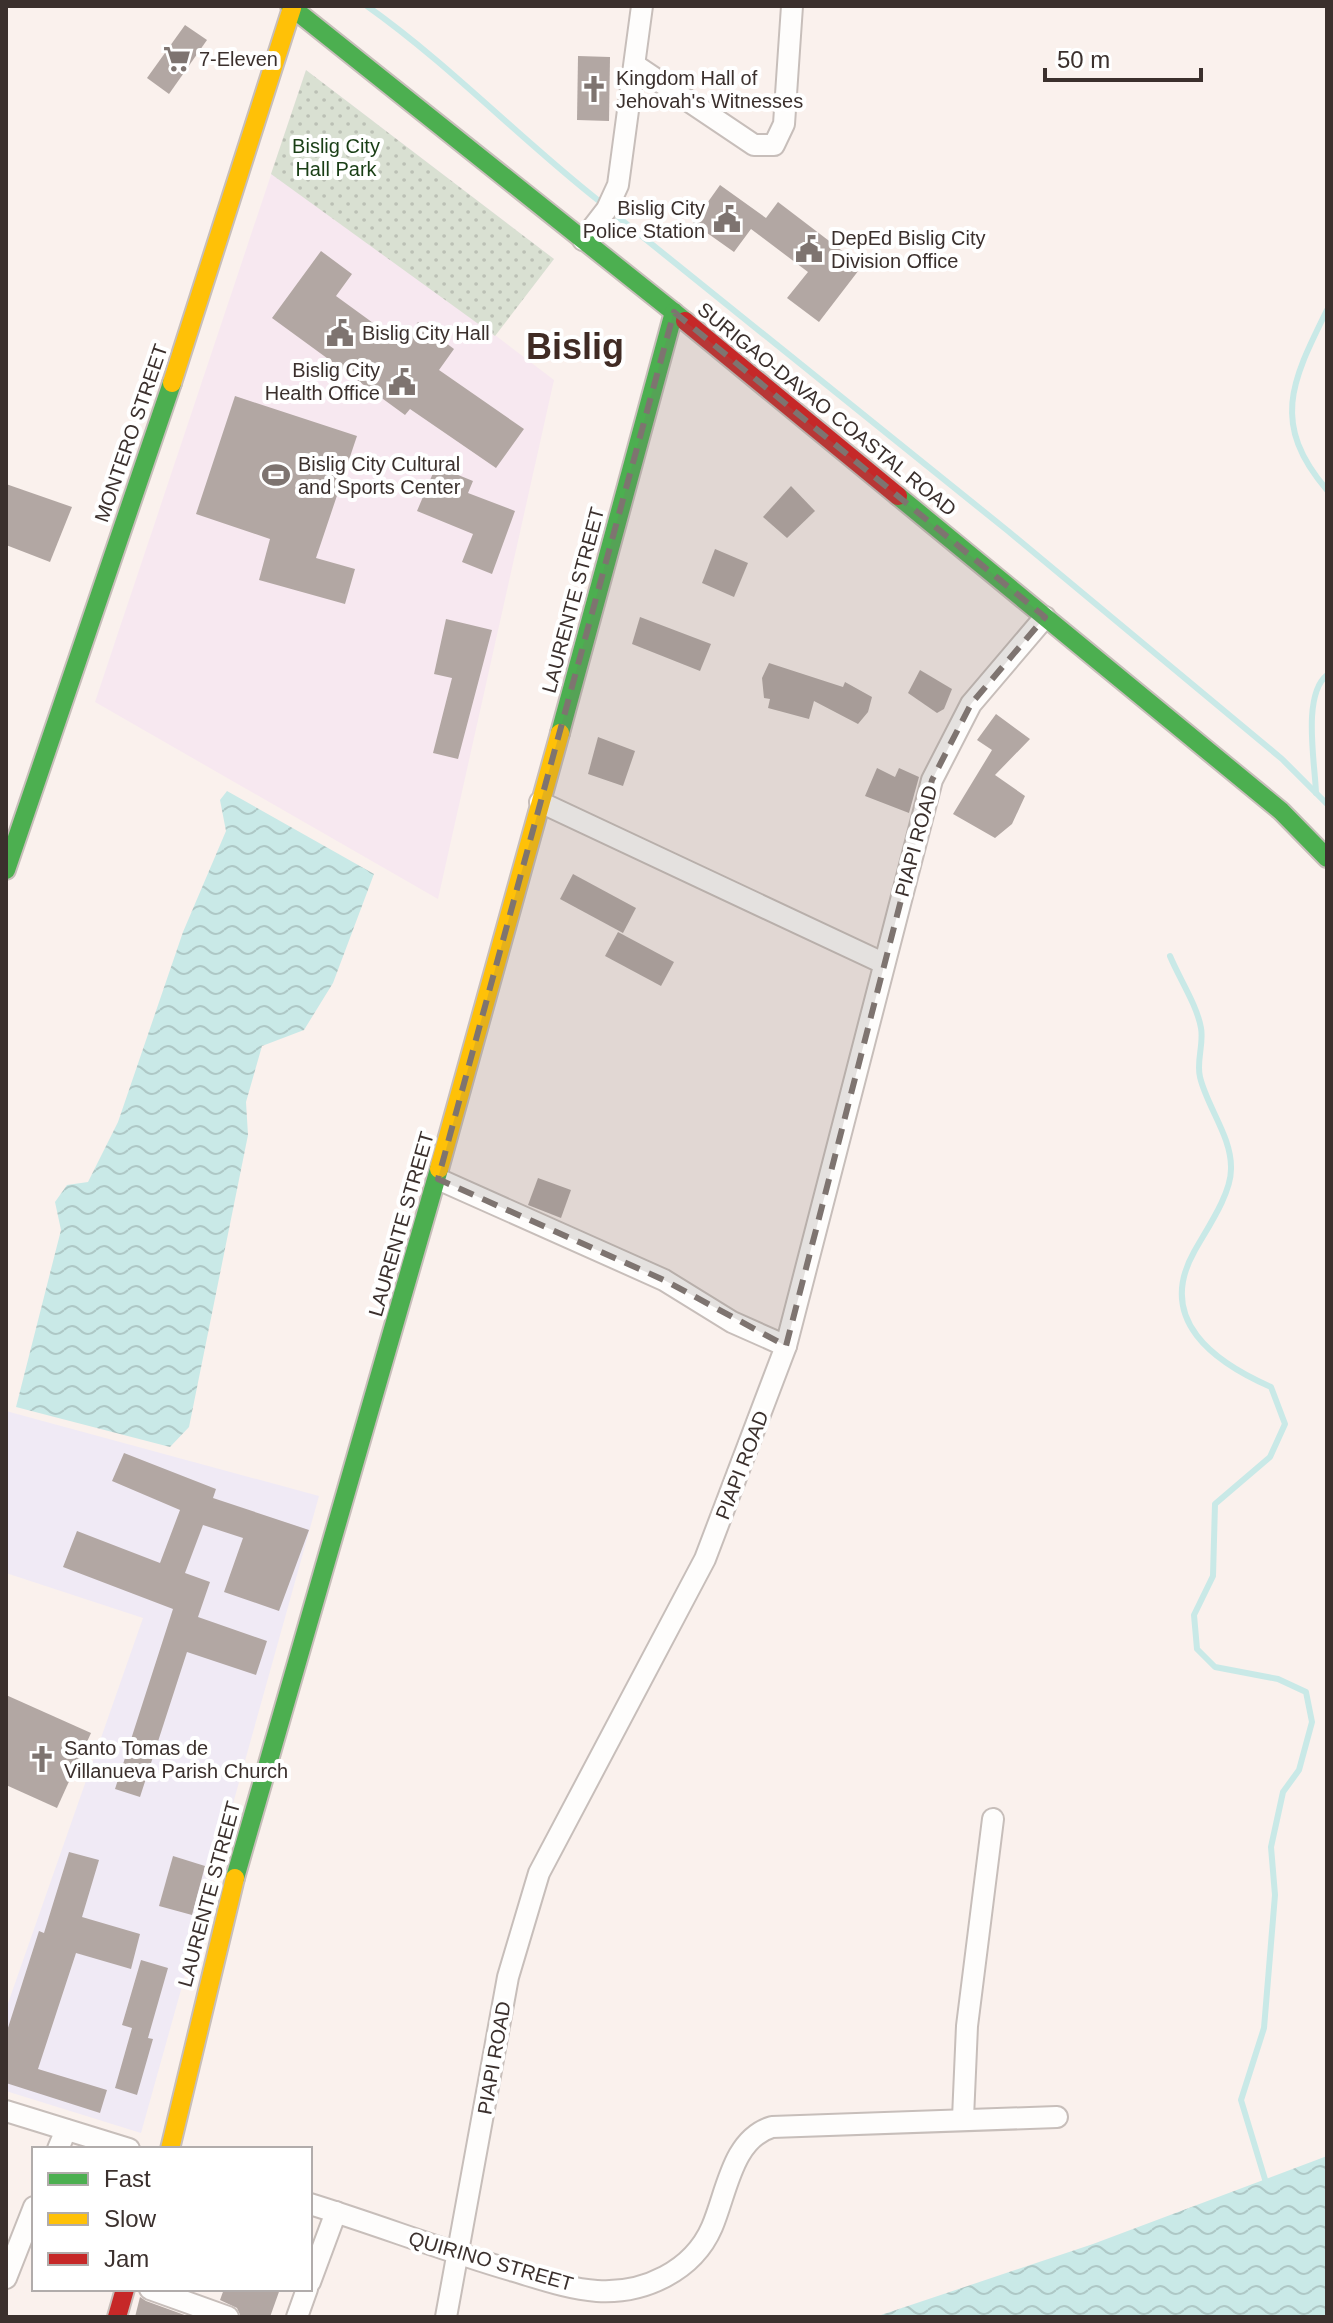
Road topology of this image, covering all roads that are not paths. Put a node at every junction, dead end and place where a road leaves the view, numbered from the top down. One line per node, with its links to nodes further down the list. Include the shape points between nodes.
1 (642, 6): 4 (street)
2 (792, 6): 4 (street, via 784,124 774,145 754,145)
3 (291, 7): 5 (main road, SURIGAO-DAVAO COASTAL ROAD); 10 (main road, MONTERO STREET, via 199,303)
4 (635, 65): 5 (street, via 618,185)
5 (583, 240): 6 (main road, SURIGAO-DAVAO COASTAL ROAD)
6 (674, 312): 7 (main road, SURIGAO-DAVAO COASTAL ROAD); 8 (main road, LAURENTE STREET)
7 (1045, 617): 9 (main road, SURIGAO-DAVAO COASTAL ROAD, via 1281,811); 11 (street, PIAPI ROAD, via 971,704 950,740 932,780)
8 (540, 802): 11 (street); 12 (main road, LAURENTE STREET)
9 (1327, 858)
10 (6, 870)
11 (883, 963): 13 (street, PIAPI ROAD)
12 (438, 1179): 13 (street, via 664,1280 732,1322); 20 (main road, LAURENTE STREET, via 243,1847)
13 (786, 1346): 25 (street, PIAPI ROAD, via 705,1559 539,1873 508,1977)
14 (993, 1819): 17 (street, via 967,2026)
15 (6, 2111): 18 (street)
16 (1057, 2117): 17 (street)
17 (963, 2118): 25 (street, QUIRINO STREET, via 758,2131 742,2148 707,2239 687,2265 651,2283 599,2291 556,2284)
18 (62, 2140): 19 (street)
19 (114, 2147)
20 (170, 2147)
21 (312, 2205): 23 (street, QUIRINO STREET)
22 (32, 2212): 24 (street)
23 (336, 2212): 25 (street, QUIRINO STREET); 26 (street)
24 (20, 2241): 27 (street)
25 (460, 2255): 34 (street, PIAPI ROAD)
26 (312, 2277)
27 (6, 2278)
28 (124, 2291): 31 (main road)
29 (156, 2291): 32 (street)
30 (306, 2291): 33 (street)
31 (117, 2317)
32 (228, 2317)
33 (297, 2317)
34 (446, 2317)

